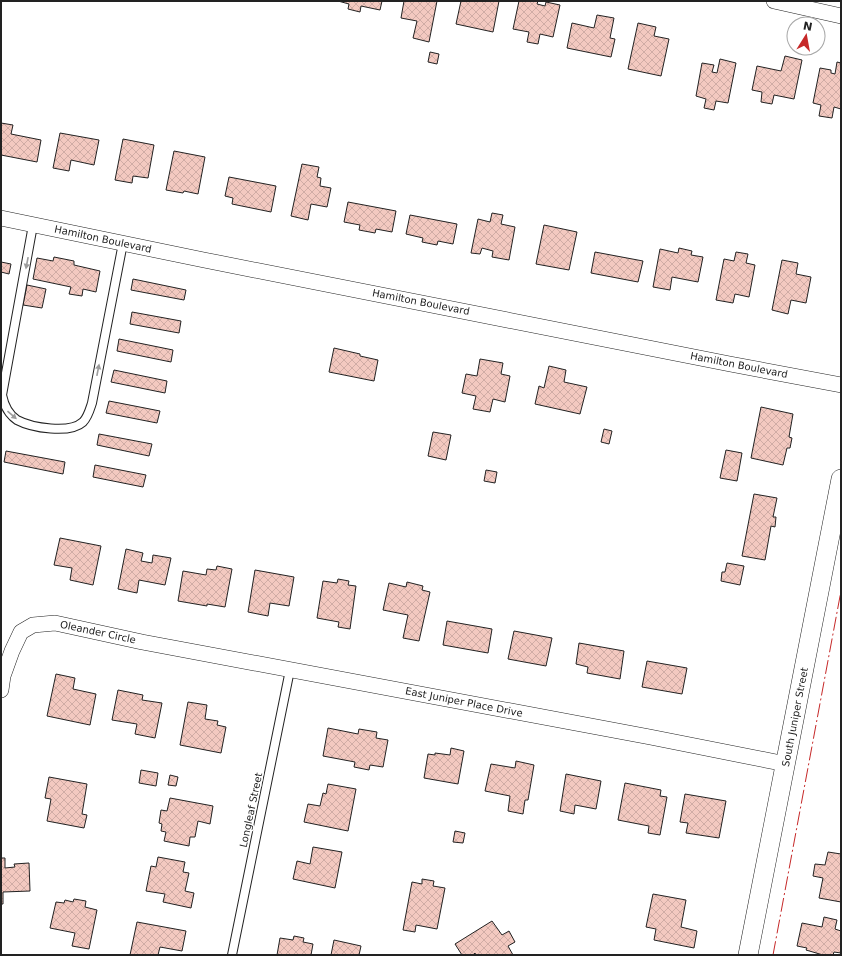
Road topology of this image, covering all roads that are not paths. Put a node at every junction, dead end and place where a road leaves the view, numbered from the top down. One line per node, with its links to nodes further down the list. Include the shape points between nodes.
1 (774, 1): 2 (street)
2 (841, 16)
3 (1, 218): 4 (street, Hamilton Boulevard)
4 (33, 225): 5 (street, Hamilton Boulevard); 5 (lane, one-way to 5, via 2,394 7,410 17,420 32,425 62,429 82,423 87,416 92,403)
5 (123, 243): 6 (street, Hamilton Boulevard)
6 (841, 385)
7 (841, 479): 11 (street, South Juniper Street)
8 (142, 642): 9 (street, East Juniper Place Drive); 10 (street, Oleander Circle, via 55,623 33,625 21,632 3,676)
9 (290, 670): 11 (street, East Juniper Place Drive); 12 (lane, Longleaf Street)
10 (1, 690)
11 (786, 764): 13 (street, South Juniper Street)
12 (232, 955)
13 (748, 955)

